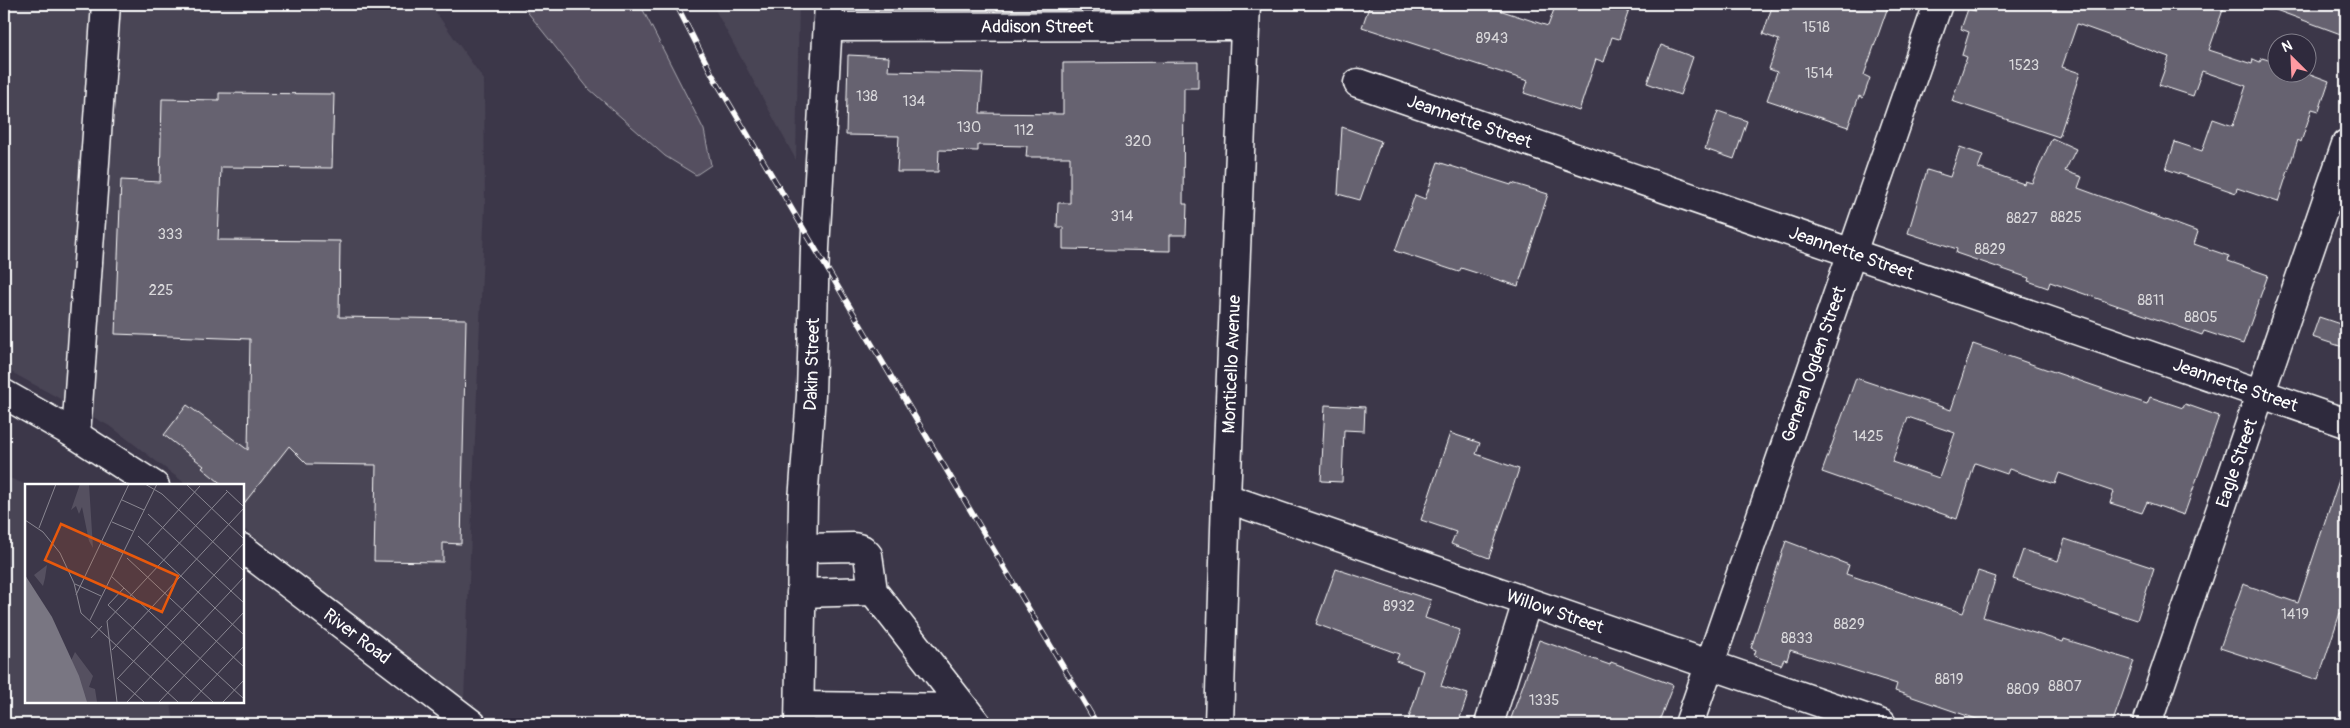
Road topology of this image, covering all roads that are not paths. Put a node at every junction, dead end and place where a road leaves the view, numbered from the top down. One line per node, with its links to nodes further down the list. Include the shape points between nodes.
1 (106, 4): 11 (street)
2 (1938, 4): 7 (street, General Ogden Street)
3 (829, 15): 4 (street, Addison Street); 14 (street, Dakin Street)
4 (1246, 15): 13 (street, Monticello Avenue)
5 (1358, 83): 7 (street, Jeannette Street)
6 (2346, 144): 9 (street, Eagle Street)
7 (1852, 253): 9 (street, Jeannette Street); 19 (street, General Ogden Street)
8 (4, 394): 11 (street)
9 (2261, 394): 10 (street, Jeannette Street); 27 (street, Eagle Street)
10 (2346, 423)
11 (76, 435): 12 (street)
12 (152, 484)
13 (1226, 498): 18 (street, Willow Street); 23 (street, Monticello Avenue)
14 (802, 548): 16 (street, via 862,549 868,555); 17 (street, Dakin Street)
15 (244, 550): 22 (street, River Road)
16 (873, 592): 17 (street); 21 (street)
17 (801, 594): 20 (street, Dakin Street)
18 (1527, 602): 19 (street, Willow Street); 24 (street)
19 (1710, 665): 25 (street, General Ogden Street); 26 (street, Willow Street)
20 (799, 715): 21 (street)
21 (971, 716)
22 (472, 724)
23 (1219, 724)
24 (1489, 724)
25 (1689, 724)
26 (1882, 724)
27 (2147, 724)

